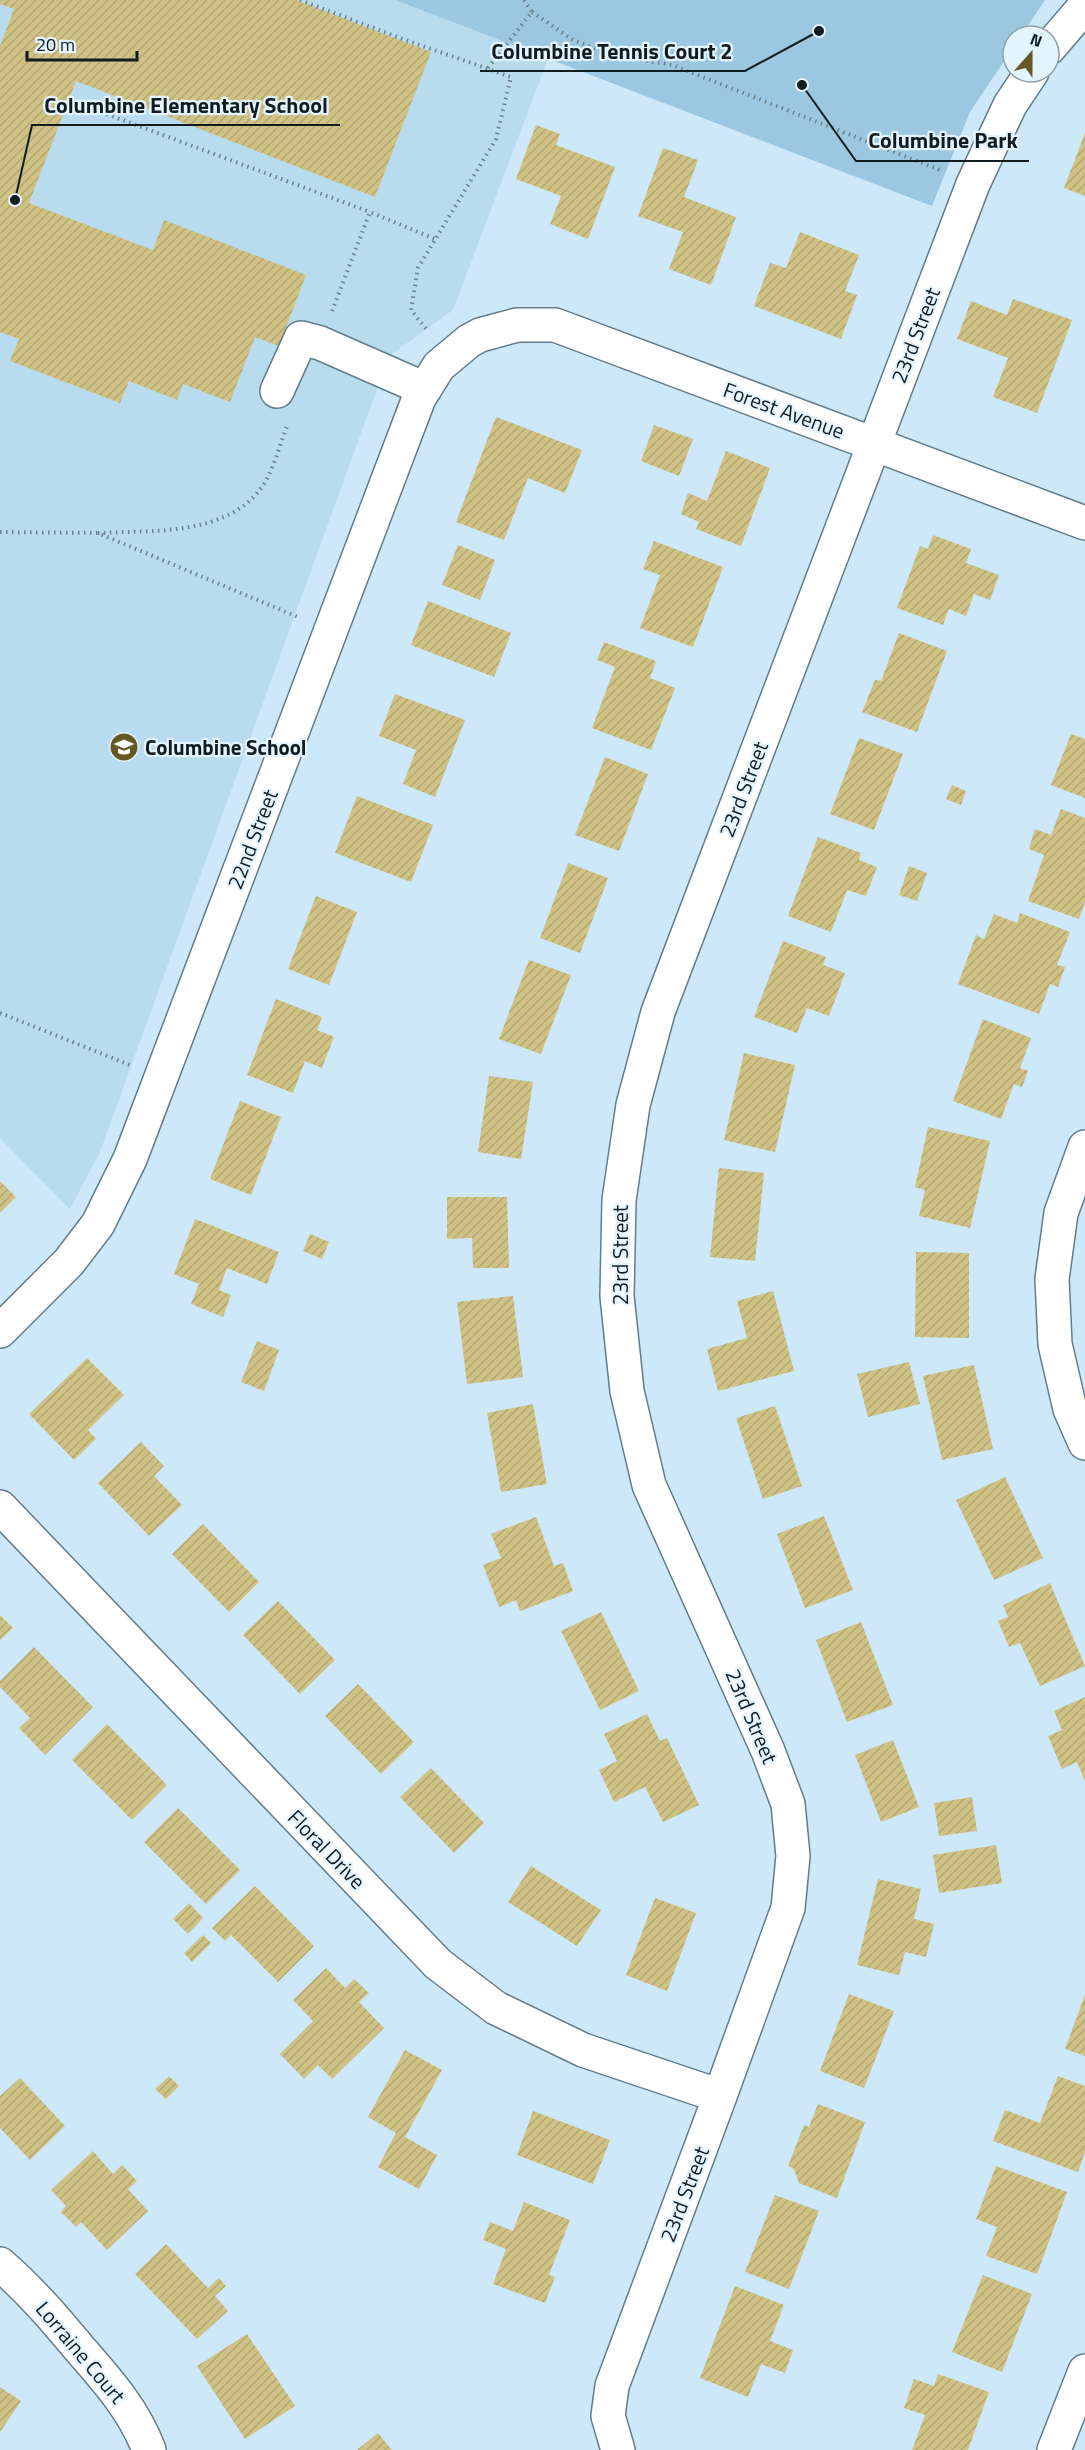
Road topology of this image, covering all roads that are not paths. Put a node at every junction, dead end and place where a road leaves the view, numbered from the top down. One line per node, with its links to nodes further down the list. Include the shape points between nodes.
1 (1085, 6): 2 (street)
2 (1061, 34)
3 (1024, 84): 7 (street, 23rd Street, via 973,184)
4 (480, 335): 5 (street, 22nd Street, via 439,366); 7 (street, Forest Avenue, via 517,324 555,326)
5 (425, 389): 6 (street, via 301,338); 10 (street, 22nd Street, via 130,1159 98,1224 69,1262)
6 (277, 391)
7 (873, 443): 8 (street, Forest Avenue); 13 (street, 23rd Street, via 658,1012 633,1105 619,1200 618,1306 627,1391 649,1485 768,1751 788,1804 794,1856 788,1908)
8 (1085, 523)
9 (1085, 1148): 11 (street, via 1061,1213 1052,1279 1055,1344 1070,1409)
10 (0, 1331)
11 (1085, 1443)
12 (0, 1507): 13 (street, Floral Drive, via 438,1964 496,2008 583,2050)
13 (720, 2096): 17 (street, 23rd Street, via 612,2386 608,2416)
14 (0, 2264): 16 (street, Lorraine Court, via 28,2289 124,2401)
15 (1085, 2371): 18 (street)
16 (149, 2450)
17 (618, 2450)
18 (1054, 2450)

